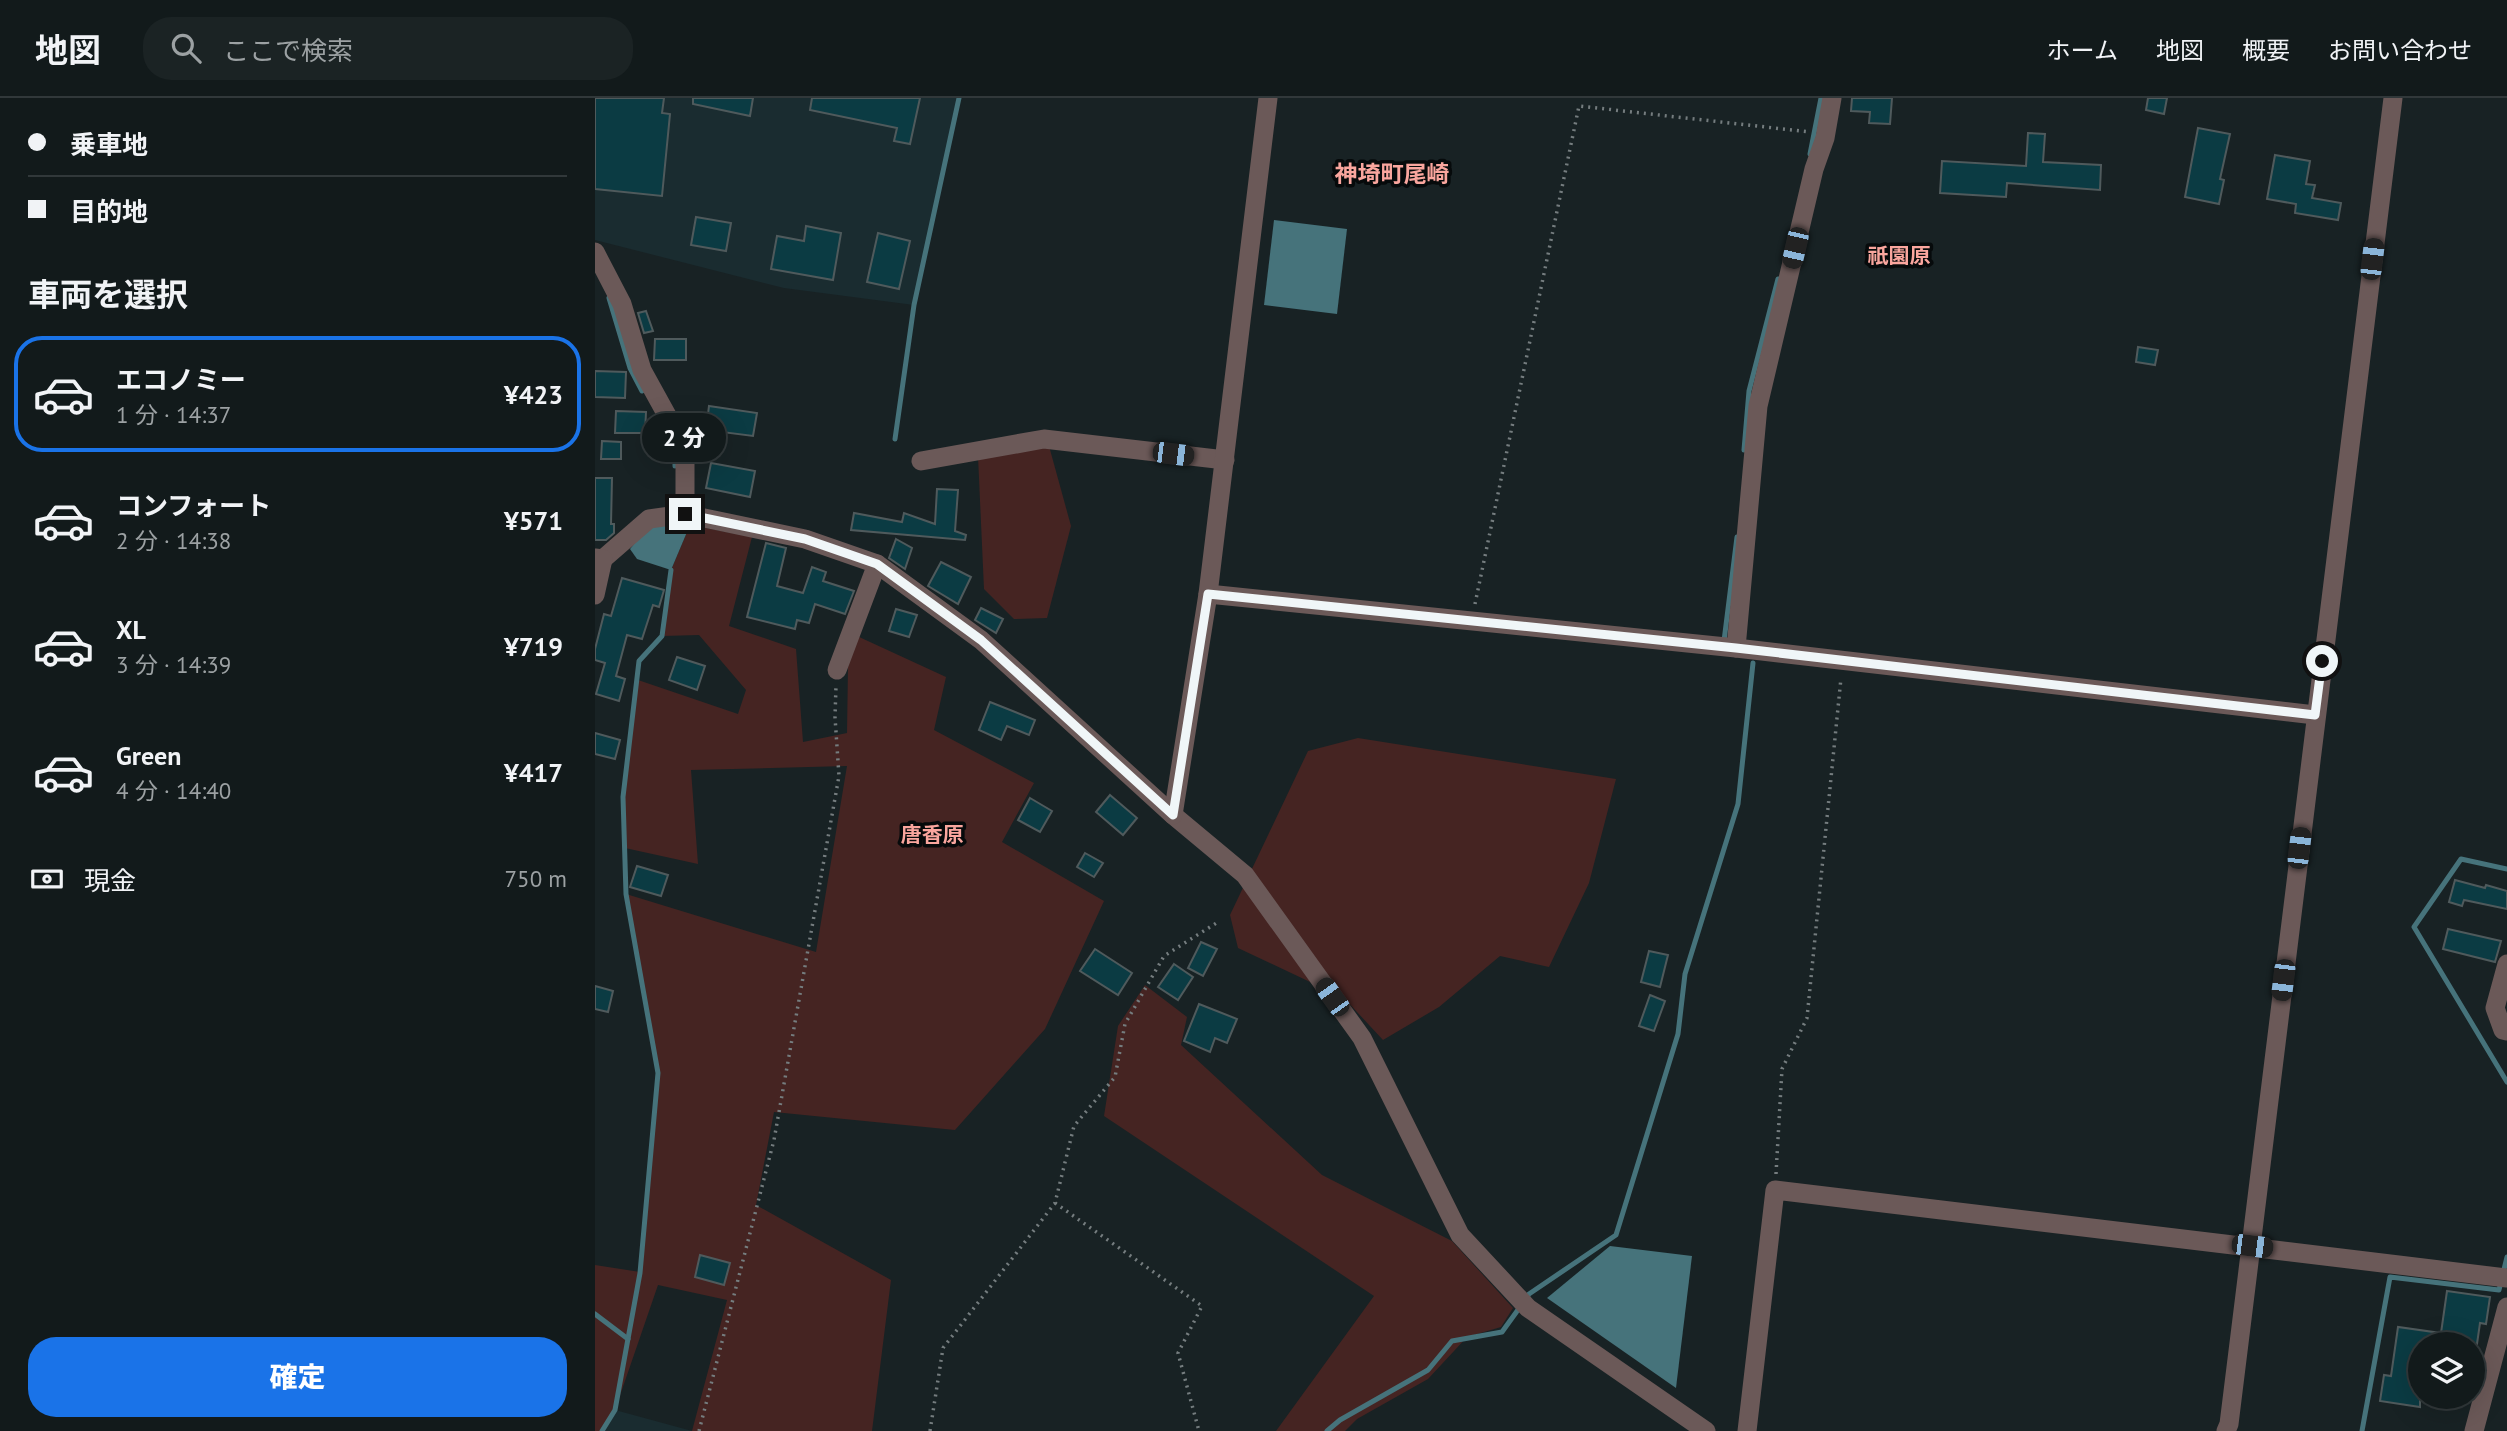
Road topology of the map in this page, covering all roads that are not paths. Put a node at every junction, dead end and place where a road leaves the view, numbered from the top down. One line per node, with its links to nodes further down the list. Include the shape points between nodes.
1 (1268, 98): 6 (street)
2 (1832, 98): 12 (street, via 1758,405)
3 (2393, 98): 14 (street)
4 (595, 252): 7 (street, via 622,304 642,370 685,447)
5 (921, 460): 6 (street, via 1044,439)
6 (1225, 460): 10 (street)
7 (685, 514): 8 (street, via 649,519); 9 (street, via 805,539)
8 (599, 558): 11 (street)
9 (877, 564): 13 (street); 15 (street, via 981,640)
10 (1208, 594): 12 (street); 15 (street)
11 (595, 595)
12 (1736, 648): 14 (street)
13 (837, 670)
14 (2315, 715): 18 (street)
15 (1173, 815): 21 (street, via 1245,875 1361,1038 1460,1235 1522,1302)
16 (2507, 964): 17 (street, via 2495,1008)
17 (2507, 1031)
18 (2252, 1246): 19 (street); 22 (street, via 1775,1190); 23 (street)
19 (2500, 1277)
20 (2507, 1307): 24 (street)
21 (1706, 1431)
22 (1747, 1431)
23 (2226, 1431)
24 (2474, 1431)

